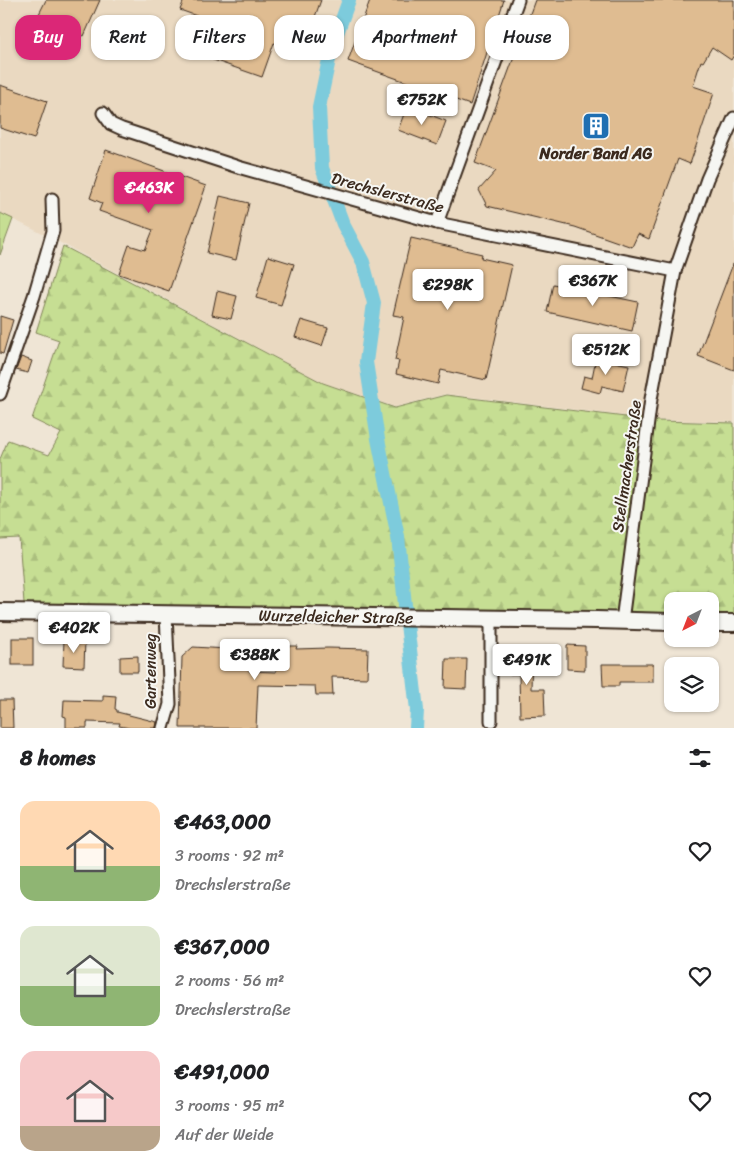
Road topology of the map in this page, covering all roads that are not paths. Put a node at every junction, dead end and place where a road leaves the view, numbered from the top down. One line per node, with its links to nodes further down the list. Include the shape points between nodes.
1 (518, 0): 5 (street)
2 (103, 113): 5 (street, Drechslerstraße, via 111,124 122,129 238,168)
3 (734, 118): 6 (street, Stellmacherstraße, via 707,180)
4 (52, 199): 7 (street, via 53,231)
5 (436, 223): 6 (street, Drechslerstraße)
6 (675, 271): 11 (street, Stellmacherstraße, via 651,399)
7 (0, 394)
8 (0, 612): 9 (main road, Wurzeldeicher Straße)
9 (166, 614): 10 (main road, Wurzeldeicher Straße); 16 (street, Gartenweg, via 170,704)
10 (491, 618): 11 (main road, Wurzeldeicher Straße); 15 (street)
11 (622, 621): 12 (main road, Wurzeldeicher Straße)
12 (664, 622)
13 (719, 623): 14 (main road)
14 (734, 623)
15 (492, 726)
16 (163, 728)

